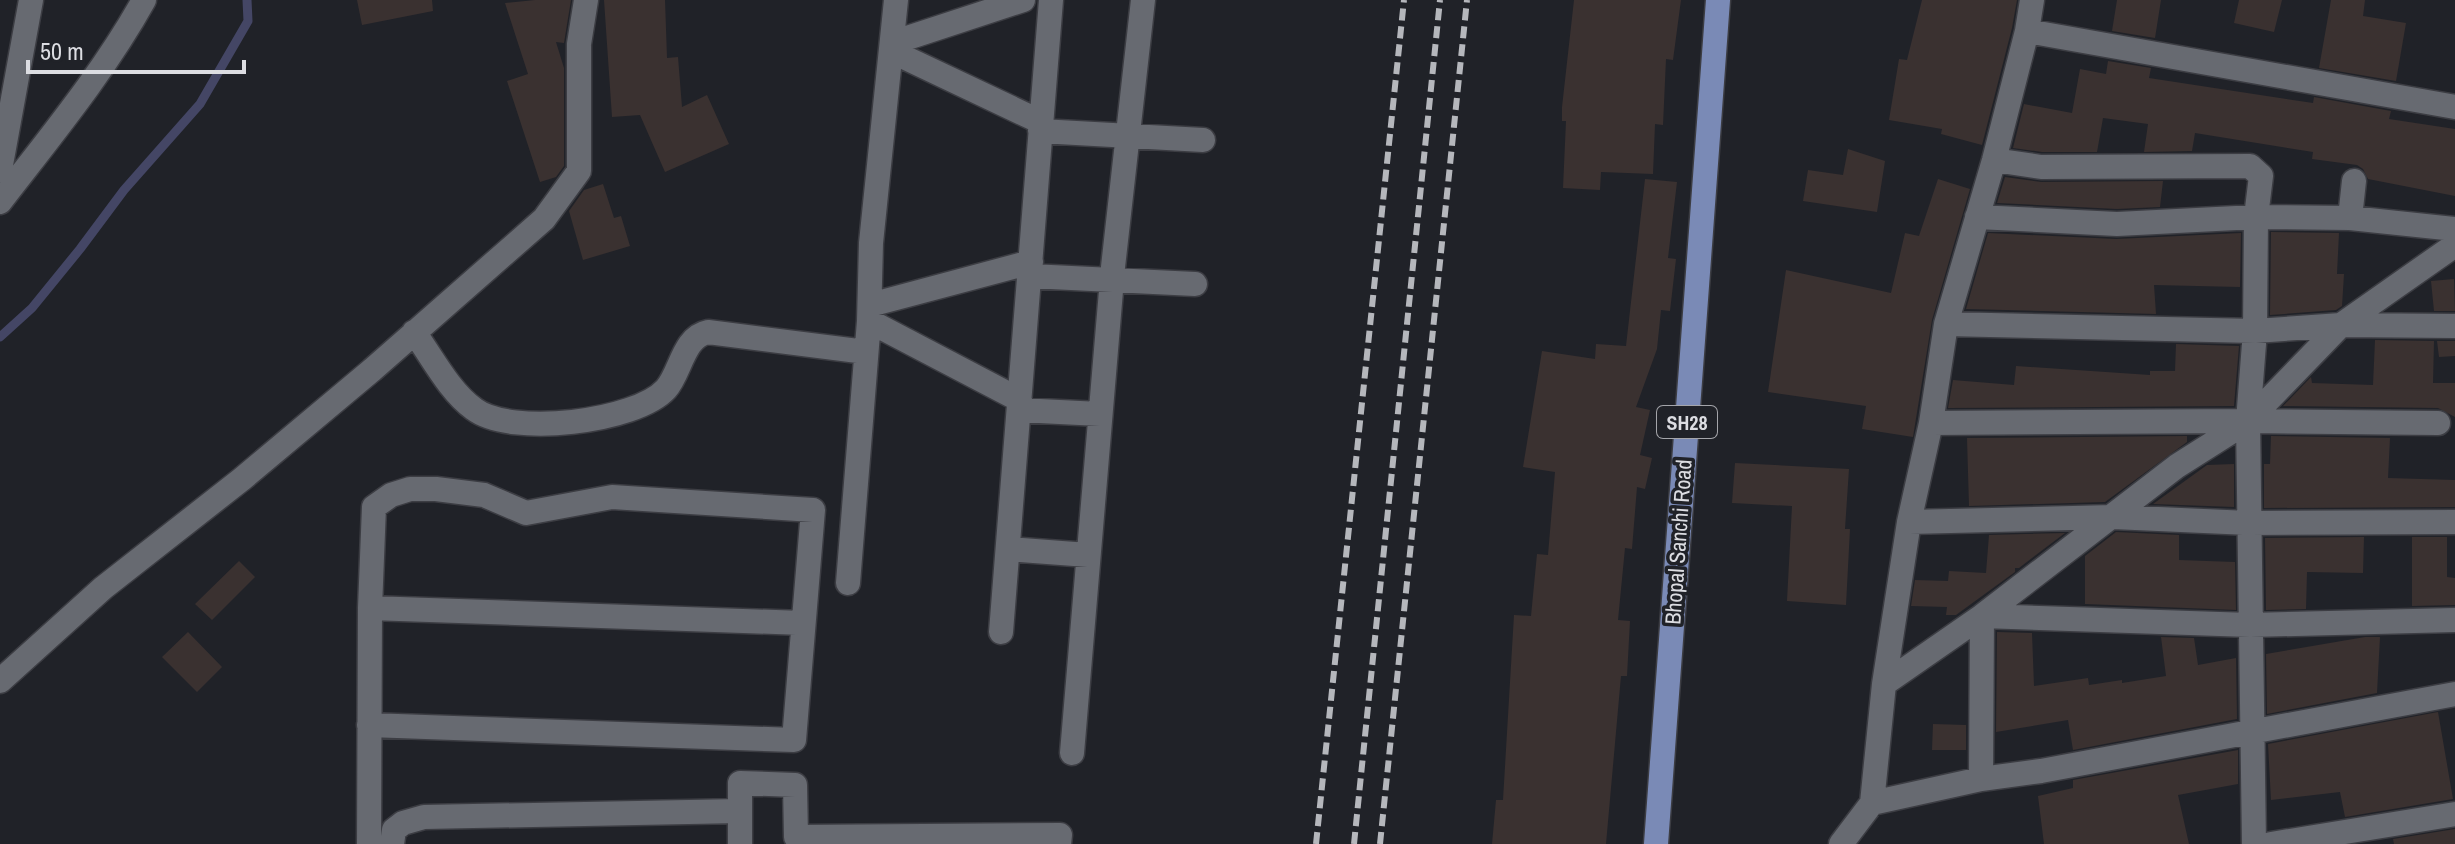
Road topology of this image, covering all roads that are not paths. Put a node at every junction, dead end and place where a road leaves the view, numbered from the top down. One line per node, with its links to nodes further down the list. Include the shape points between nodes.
1 (31, 0): 12 (street)
2 (144, 0): 20 (street, via 62,122)
3 (586, 0): 34 (street, via 579,44 579,171 544,219)
4 (896, 0): 11 (street)
5 (1023, 0): 11 (street)
6 (1051, 0): 14 (street)
7 (1143, 0): 15 (street)
8 (1718, 0): 70 (main road, Bhopal Sanchi Road / SH28)
9 (2032, 0): 10 (street)
10 (2027, 31): 13 (street); 17 (street)
11 (892, 47): 14 (street); 29 (street, via 871,243)
12 (6, 104): 18 (street)
13 (2455, 107)
14 (1041, 126): 15 (street); 26 (street)
15 (1127, 135): 16 (street); 27 (street)
16 (1203, 140)
17 (1994, 160): 21 (street); 22 (street, via 2041,167 2250,166 2261,176)
18 (0, 170)
19 (2354, 181): 23 (street)
20 (0, 202)
21 (1977, 217): 22 (street, via 2117,224); 30 (street)
22 (2256, 217): 23 (street); 33 (street)
23 (2350, 218): 24 (street)
24 (2455, 229)
25 (2455, 245): 31 (street)
26 (1031, 269): 27 (street); 29 (street); 36 (street)
27 (1111, 282): 28 (street); 37 (street)
28 (1195, 284)
29 (869, 313): 35 (street); 36 (street)
30 (1946, 324): 33 (street); 39 (street)
31 (2341, 325): 32 (street); 33 (street); 38 (street)
32 (2455, 326)
33 (2255, 331): 38 (street)
34 (414, 332): 35 (street, via 474,409 502,421 534,425 643,406 668,387 701,334); 54 (street, via 242,479 103,588)
35 (866, 352): 47 (street)
36 (1020, 405): 37 (street); 45 (street)
37 (1100, 414): 46 (street)
38 (2248, 421): 39 (street); 40 (street); 41 (street, via 2177,466); 44 (street)
39 (1931, 423): 42 (street)
40 (2438, 423)
41 (2113, 517): 42 (street); 44 (street); 49 (street)
42 (1909, 522): 55 (street)
43 (2455, 522): 44 (street)
44 (2249, 523): 52 (street)
45 (1008, 549): 46 (street); 53 (street)
46 (1088, 555): 59 (street)
47 (848, 583)
48 (370, 608): 51 (street); 51 (street, via 374,507 410,489 436,489 484,495 526,513 612,497 813,510); 57 (street)
49 (1982, 616): 52 (street); 55 (street); 60 (street)
50 (2455, 620): 52 (street)
51 (803, 623): 57 (street, via 794,740)
52 (2250, 625): 58 (street)
53 (1001, 632)
54 (0, 681)
55 (1884, 684): 61 (street)
56 (2455, 694): 58 (street)
57 (369, 725): 66 (street)
58 (2251, 733): 60 (street); 72 (street)
59 (1072, 753)
60 (1981, 779): 61 (street)
61 (1872, 803): 71 (street)
62 (740, 811): 65 (street, via 740,783 795,785); 67 (street, via 424,817 394,830); 68 (street)
63 (2455, 814): 73 (street)
64 (941, 840): 65 (street); 69 (street, via 1060,835)
65 (796, 841)
66 (369, 844)
67 (392, 844)
68 (740, 844)
69 (1059, 844)
70 (1656, 844)
71 (1841, 844)
72 (2254, 844)
73 (2271, 844)

